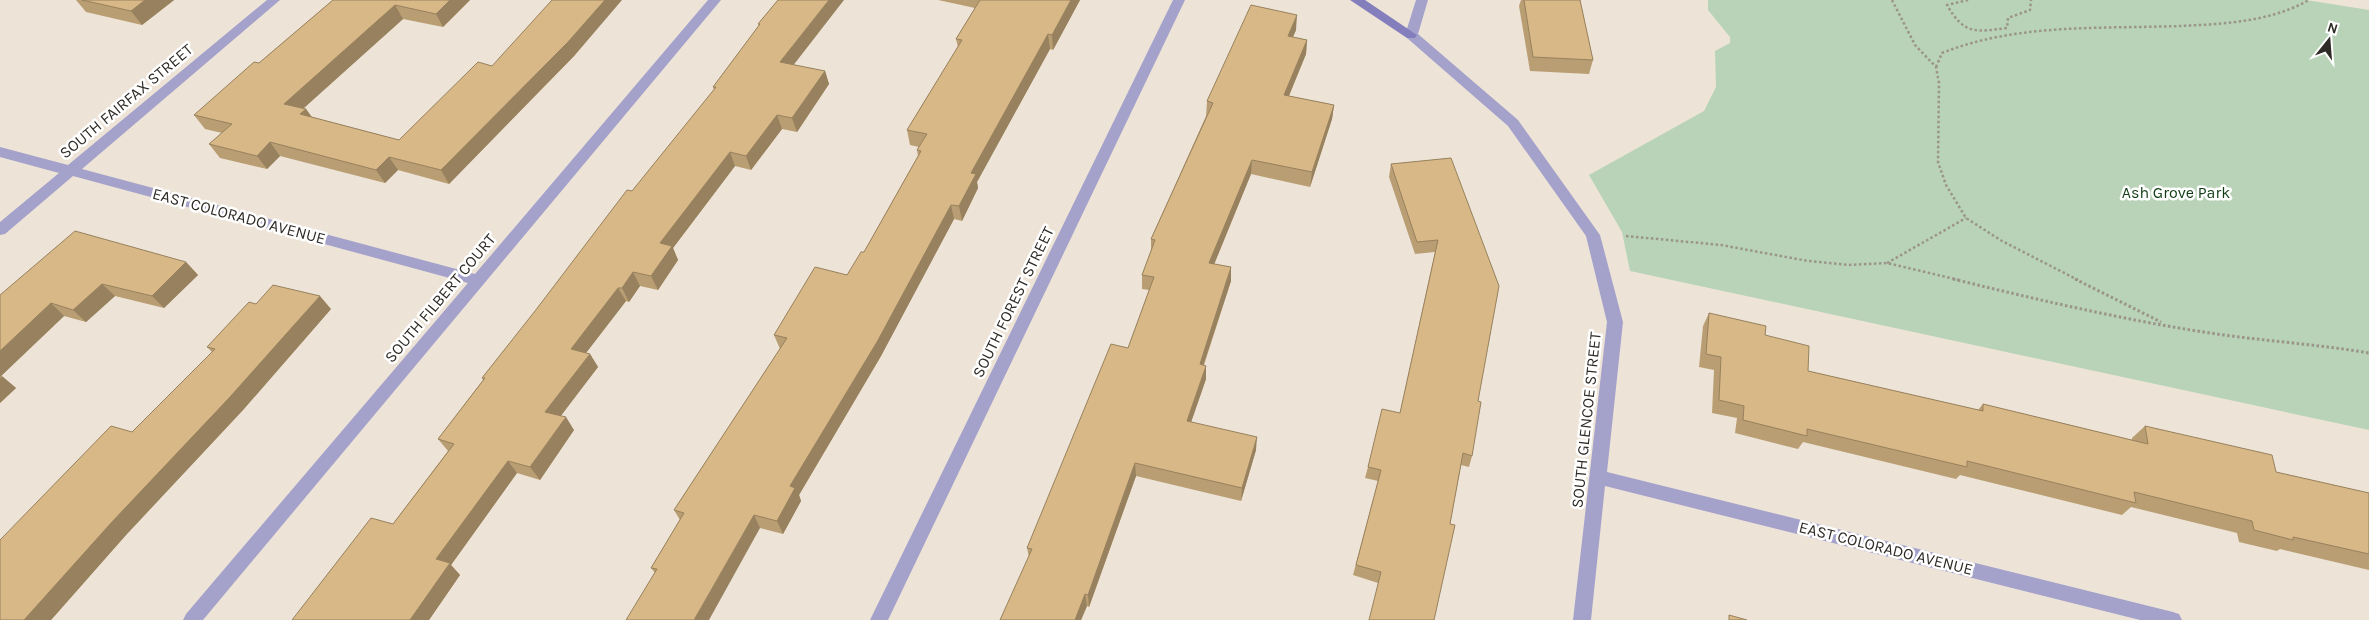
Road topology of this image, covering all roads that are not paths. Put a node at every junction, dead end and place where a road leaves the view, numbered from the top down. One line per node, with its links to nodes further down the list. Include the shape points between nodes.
1 (274, 0): 8 (street, SOUTH FAIRFAX STREET)
2 (715, 0): 10 (street, SOUTH FILBERT COURT)
3 (1179, 0): 13 (street, SOUTH FOREST STREET)
4 (1356, 0): 6 (street)
5 (1422, 0): 6 (street)
6 (1411, 35): 11 (street, SOUTH GLENCOE STREET, via 1513,123 1593,234 1614,322)
7 (0, 152): 8 (street, EAST COLORADO AVENUE)
8 (70, 170): 9 (street, SOUTH FAIRFAX STREET); 10 (street, EAST COLORADO AVENUE)
9 (0, 230)
10 (478, 280): 12 (street, SOUTH FILBERT COURT)
11 (1598, 477): 14 (street, SOUTH GLENCOE STREET); 15 (street, EAST COLORADO AVENUE)
12 (192, 620)
13 (879, 620)
14 (1582, 620)
15 (2173, 620)

